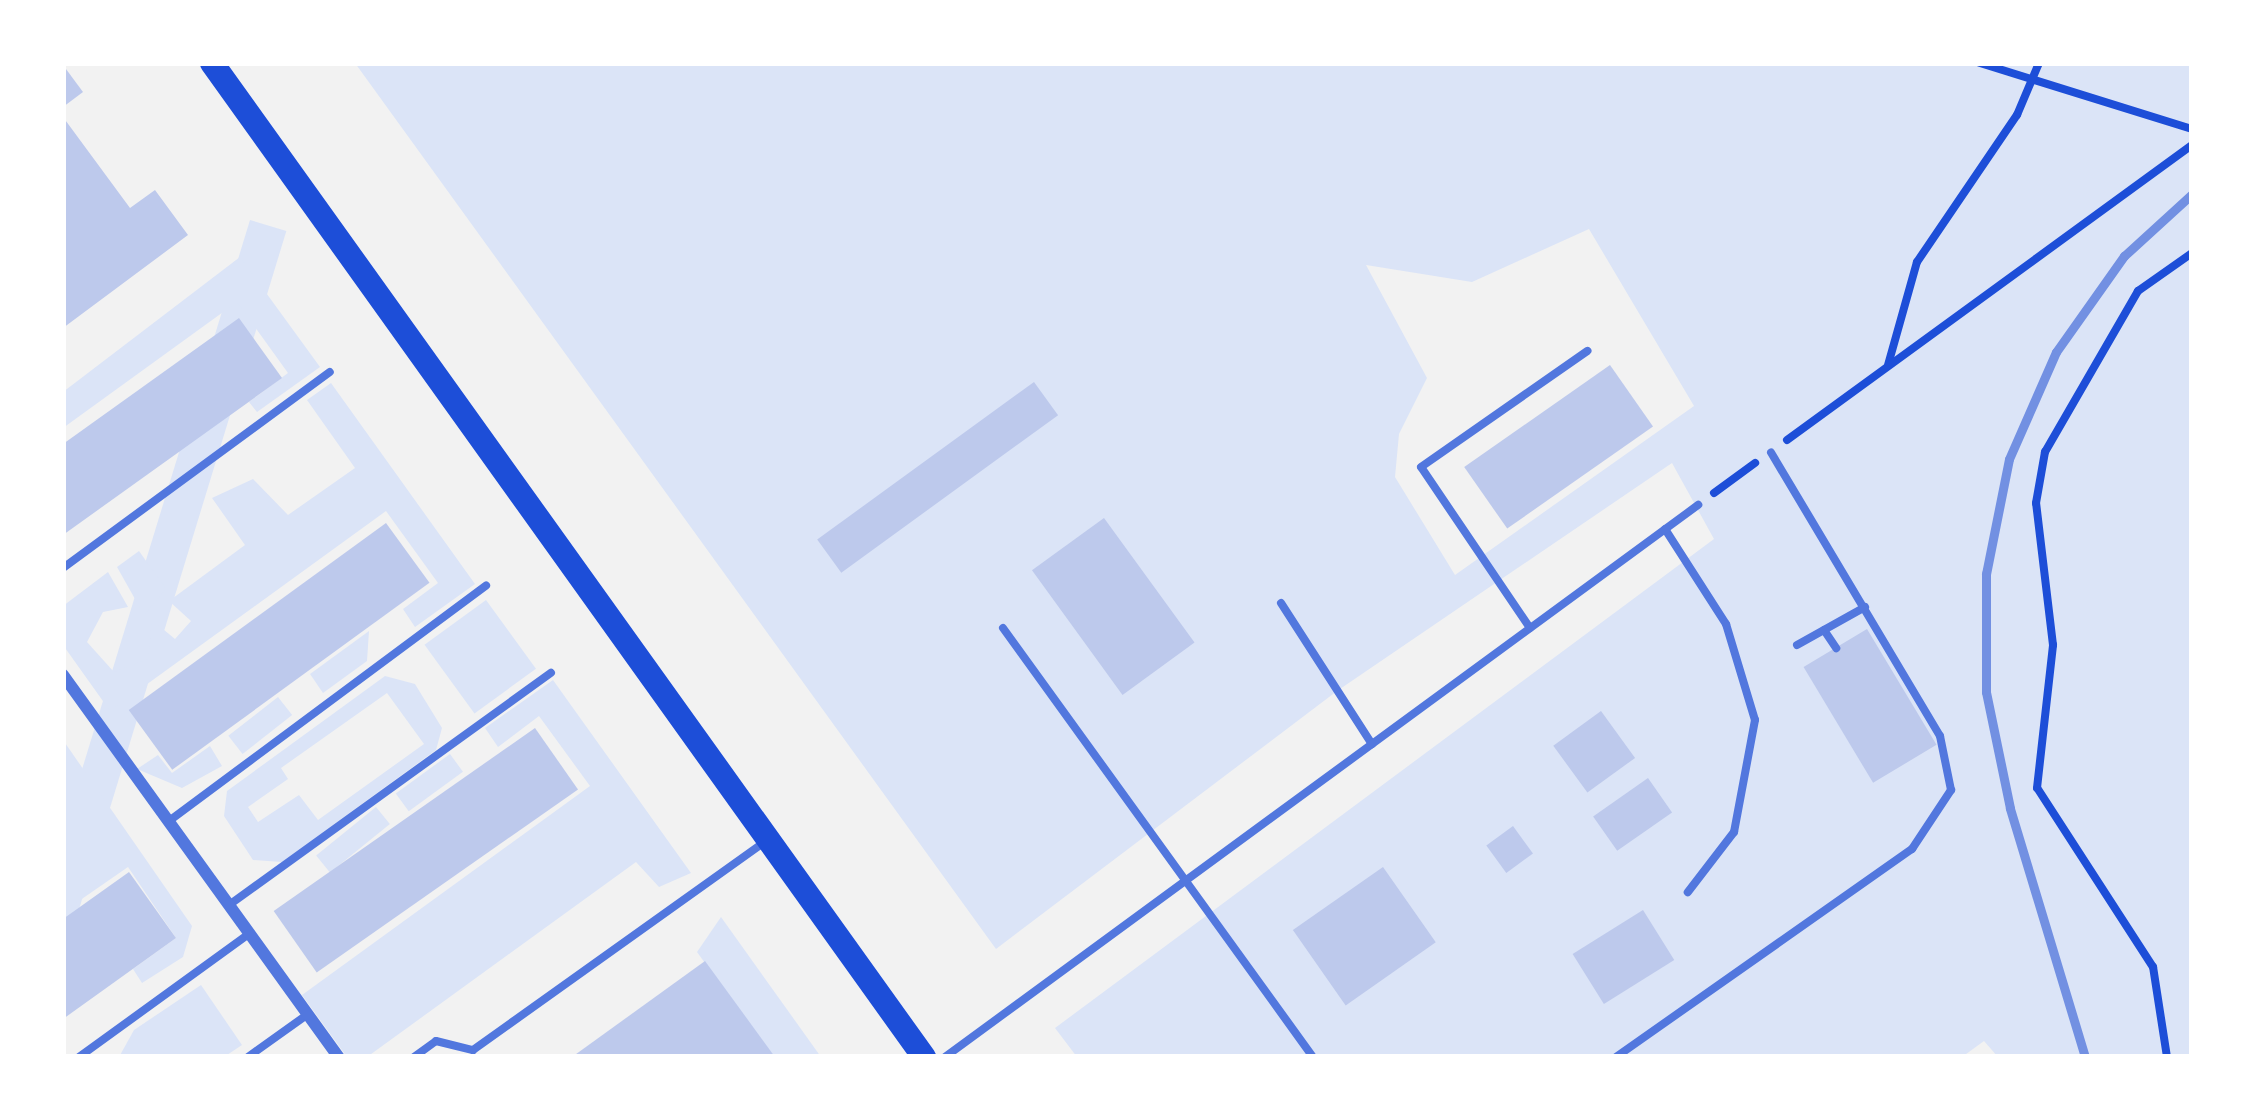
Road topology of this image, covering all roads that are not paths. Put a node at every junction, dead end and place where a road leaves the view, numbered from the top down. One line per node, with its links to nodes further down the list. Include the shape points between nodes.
1 (212, 63): 20 (main road)
2 (1587, 351): 12 (lane, via 1420,467)
3 (330, 372): 7 (lane)
4 (1771, 452): 10 (lane)
5 (1698, 505): 6 (lane)
6 (1665, 529): 12 (lane); 22 (lane, via 1726,623 1755,720 1734,832)
7 (63, 568)
8 (486, 586): 19 (lane)
9 (1281, 603): 18 (lane)
10 (1864, 607): 13 (lane); 33 (lane, via 1940,736 1949,765 1943,812 1912,849)
11 (1003, 628): 21 (lane)
12 (1530, 628): 18 (lane)
13 (1824, 630): 14 (lane); 15 (lane)
14 (1797, 646)
15 (1835, 648)
16 (551, 673): 23 (lane)
17 (63, 675): 19 (street)
18 (1372, 745): 21 (lane)
19 (168, 821): 23 (street)
20 (768, 839): 29 (lane, via 473,1050 436,1041); 30 (main road)
21 (1186, 880): 31 (lane); 32 (lane)
22 (1688, 892)
23 (229, 905): 24 (street)
24 (249, 934): 25 (street); 26 (lane)
25 (308, 1014): 27 (lane); 28 (street)
26 (79, 1057)
27 (248, 1057)
28 (339, 1057)
29 (414, 1057)
30 (924, 1057)
31 (945, 1057)
32 (1313, 1057)
33 (1616, 1057)

